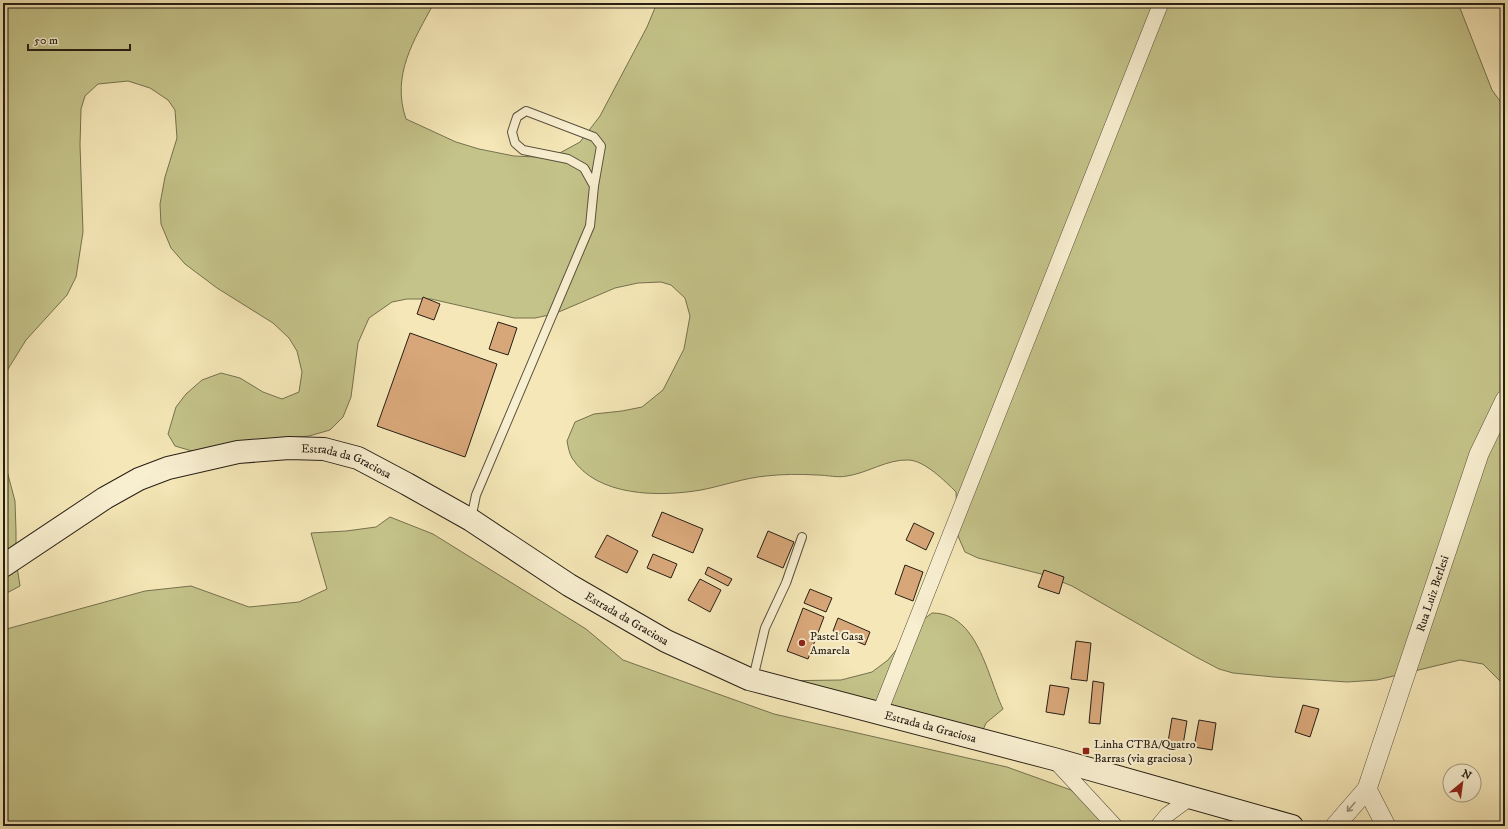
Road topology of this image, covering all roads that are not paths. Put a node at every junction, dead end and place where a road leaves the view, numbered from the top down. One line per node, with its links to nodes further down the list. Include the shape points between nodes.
1 (1161, 3): 8 (street)
2 (594, 186): 2 (lane, via 601,146 594,137 526,111 517,117 512,132 515,143 524,150 568,160 584,168); 4 (lane, via 590,226 476,495)
3 (1505, 400): 10 (street, Rua Luiz Berlesi, via 1479,454)
4 (471, 520): 6 (main road, Estrada da Graciosa, via 358,458 324,449 289,448 238,452 168,468 139,480 105,498); 7 (main road, Estrada da Graciosa, via 569,585 666,641)
5 (802, 537): 7 (lane, via 786,583 765,628 755,670)
6 (3, 566)
7 (749, 679): 8 (main road, Estrada da Graciosa)
8 (879, 714): 9 (main road, Estrada da Graciosa)
9 (1054, 759): 11 (main road, Estrada da Graciosa); 12 (street)
10 (1367, 789): 15 (street, Rua Luiz Berlesi, one-way to 15); 16 (street)
11 (1190, 798): 13 (street, via 1166,815); 14 (main road, Estrada da Graciosa)
12 (1115, 826)
13 (1158, 826)
14 (1292, 826)
15 (1335, 826)
16 (1386, 826)

